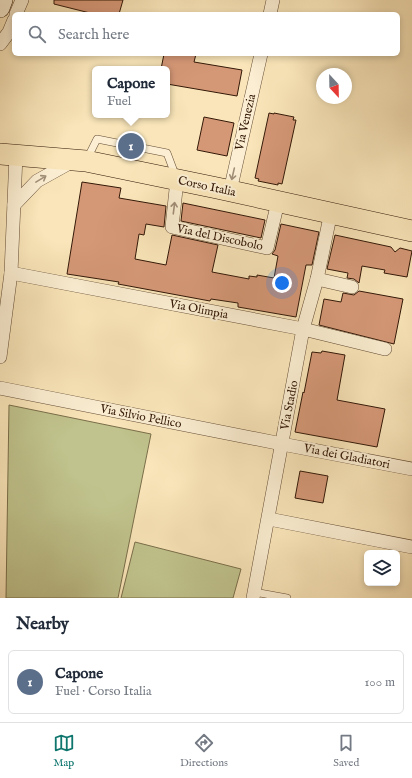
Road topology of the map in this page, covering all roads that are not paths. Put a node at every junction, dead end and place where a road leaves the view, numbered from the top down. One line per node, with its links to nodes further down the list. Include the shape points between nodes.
1 (1, 0): 4 (street)
2 (22, 0): 5 (street)
3 (273, 0): 6 (street)
4 (0, 8)
5 (17, 12)
6 (270, 12)
7 (12, 25): 8 (street)
8 (0, 44)
9 (261, 56): 13 (street, Via Venezia, one-way to 13)
10 (8, 155): 11 (main road, Corso Italia); 15 (street)
11 (80, 160): 12 (main road, Corso Italia); 15 (street, one-way to 11, via 37,181)
12 (177, 180): 13 (main road, Corso Italia); 14 (street, Via del Discobolo, one-way to 12, via 267,248 260,247 172,227)
13 (230, 191): 14 (main road, Corso Italia)
14 (278, 202): 16 (main road, Corso Italia)
15 (14, 205): 18 (street)
16 (331, 212): 17 (main road, Corso Italia); 19 (street, Via Stadio)
17 (412, 231)
18 (11, 273): 21 (street, Via Olimpia); 23 (street)
19 (317, 279): 20 (street); 21 (street, Via Stadio)
20 (352, 287)
21 (303, 329): 22 (street, Via Olimpia); 25 (street, Via Stadio)
22 (385, 350)
23 (0, 357)
24 (0, 388): 25 (street, Via Silvio Pellico)
25 (282, 444): 26 (street, Via dei Gladiatori); 27 (street, Via Stadio)
26 (412, 468)
27 (268, 519): 28 (street); 29 (street, Via Stadio)
28 (412, 547)
29 (253, 595): 30 (lane)
30 (287, 598)

